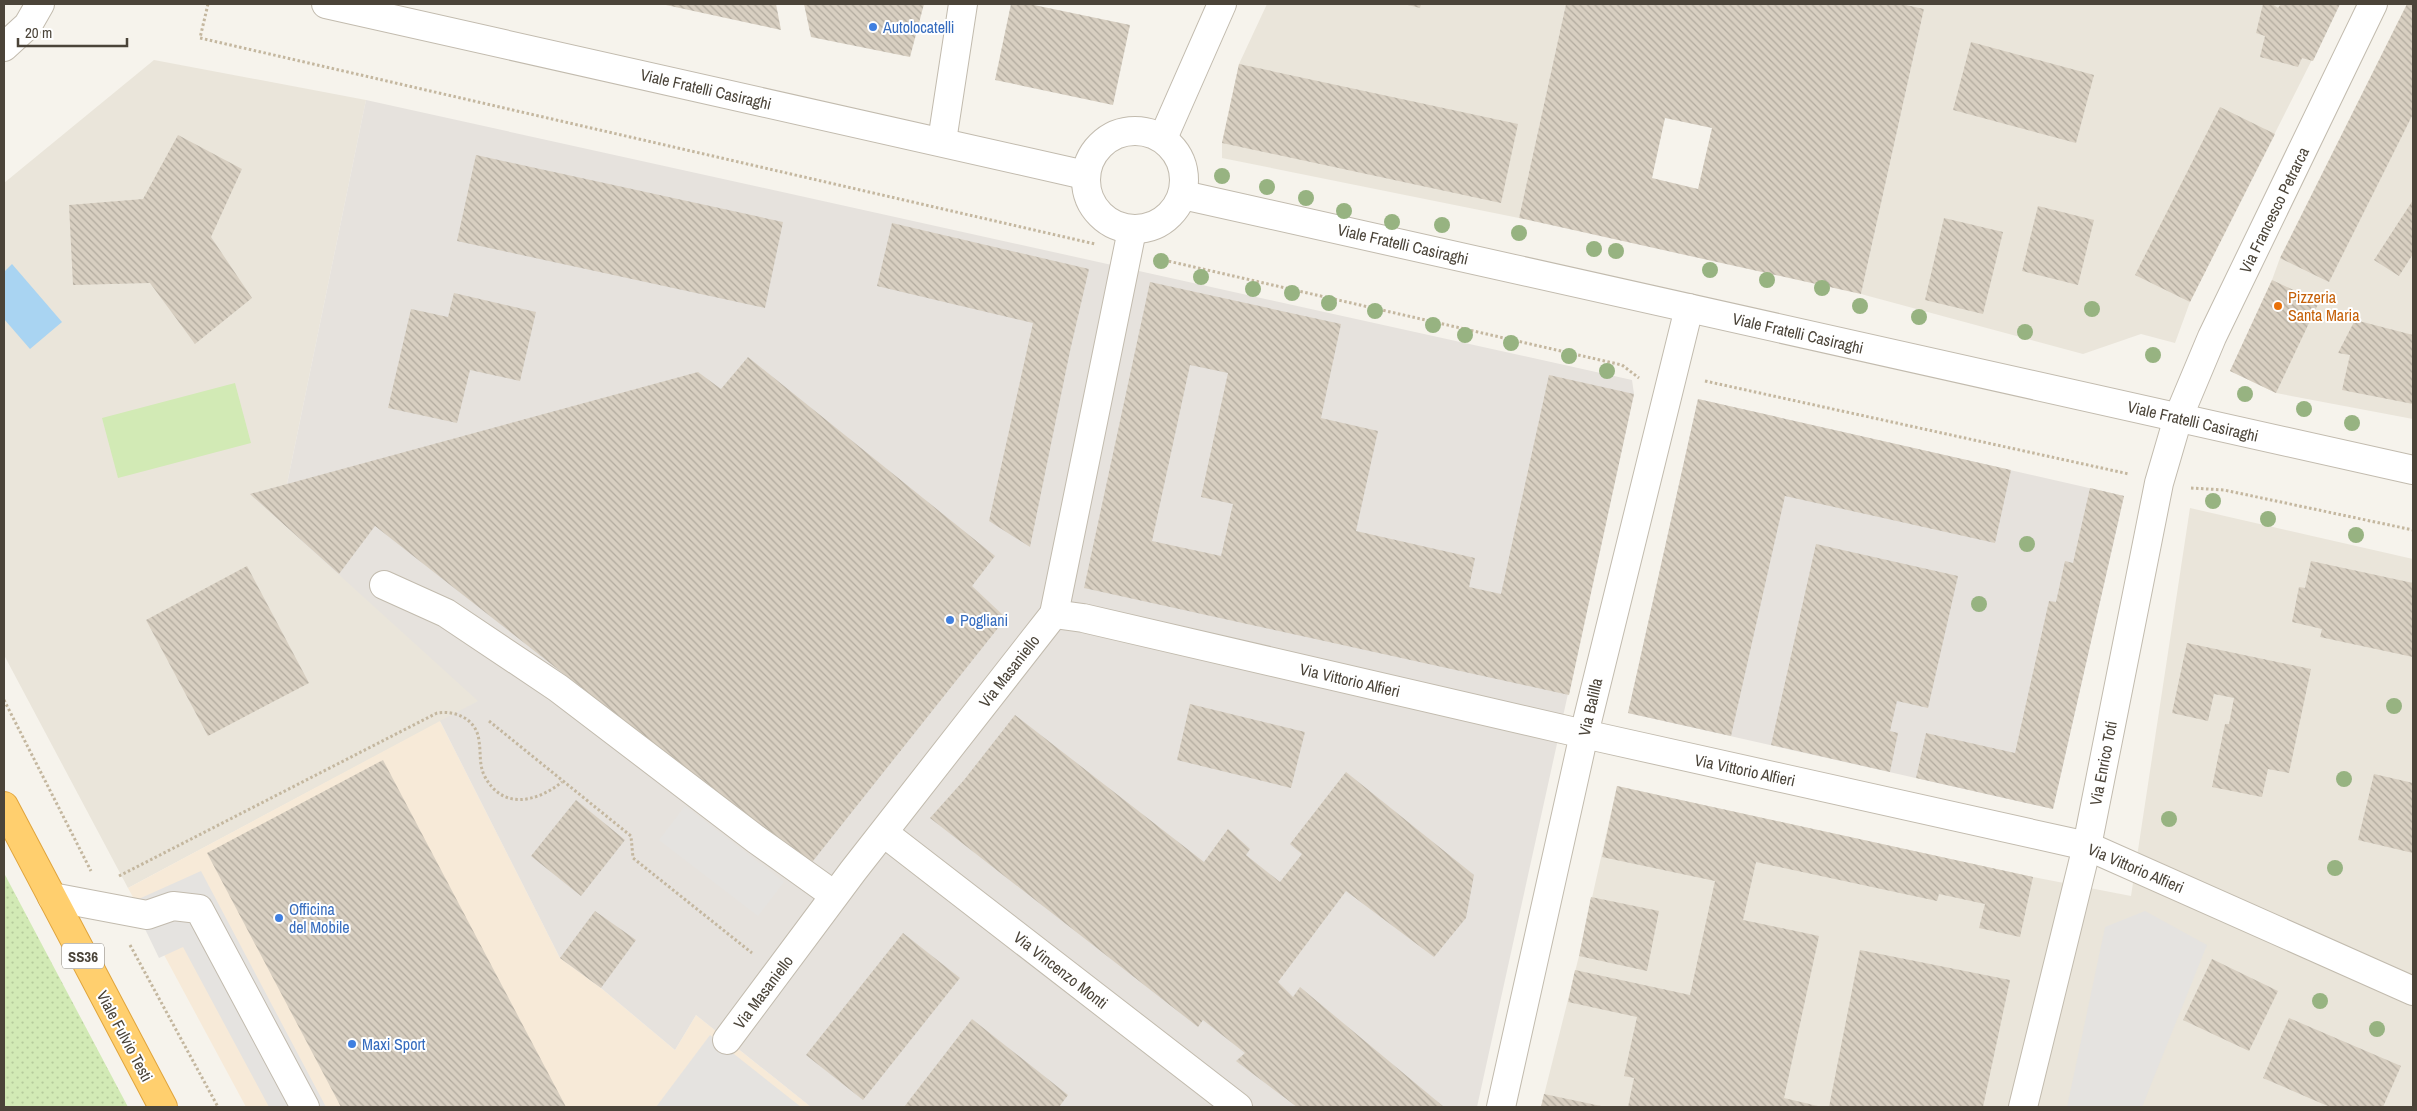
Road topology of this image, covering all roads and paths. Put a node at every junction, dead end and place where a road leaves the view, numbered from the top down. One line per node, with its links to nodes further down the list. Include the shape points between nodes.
1 (40, 4): 7 (street, via 28,25)
2 (208, 4): 12 (path, via 200,38)
3 (326, 4): 9 (street, Viale Fratelli Casiraghi)
4 (963, 4): 9 (street)
5 (1222, 4): 8 (street)
6 (2373, 4): 15 (street, Via Francesco Petrarca, via 2212,337)
7 (4, 47)
8 (1163, 138): 10 (street, via 1147,131 1130,130 1114,134 1091,158); 11 (street, via 1175,150 1182,164)
9 (942, 141): 10 (street, Viale Fratelli Casiraghi)
10 (1086, 176): 12 (street, via 1087,192 1094,208 1105,220 1119,227)
11 (1183, 195): 12 (street, via 1176,209 1164,220); 13 (street, Viale Fratelli Casiraghi)
12 (1129, 240): 14 (path, via 1622,365 1640,379); 20 (street, Via Masaniello)
13 (1689, 308): 14 (street, Via Balilla); 15 (street, Viale Fratelli Casiraghi)
14 (1669, 385): 17 (path, via 1688,389 1706,381 2124,473); 22 (street, Via Balilla)
15 (2178, 418): 16 (street, Viale Fratelli Casiraghi); 17 (street, Via Enrico Toti)
16 (2413, 470)
17 (2159, 484): 18 (path, via 2224,490); 26 (street, Via Enrico Toti)
18 (2413, 530)
19 (384, 585): 28 (street, via 446,613 558,688)
20 (1054, 614): 22 (street, Via Vittorio Alfieri, via 1083,618); 25 (street, Via Masaniello)
21 (489, 721): 23 (path)
22 (1584, 734): 26 (street, Via Vittorio Alfieri); 36 (street, Via Balilla)
23 (562, 782): 27 (path, via 536,798 519,800 504,794 484,775 478,736 472,724 456,713 437,713); 30 (path, via 631,836 633,858)
24 (4, 806): 29 (highway, Viale Fulvio Testi / SS36)
25 (884, 833): 28 (street, Via Masaniello); 35 (street, Via Vincenzo Monti)
26 (2087, 846): 31 (street, Via Vittorio Alfieri); 37 (street, Via Enrico Toti)
27 (116, 877)
28 (834, 896): 30 (street, Via Masaniello)
29 (52, 897): 33 (highway, Viale Fulvio Testi / SS36); 34 (street, via 147,914 173,906 199,909)
30 (777, 973): 32 (street, Via Masaniello)
31 (2413, 991)
32 (727, 1040)
33 (163, 1107)
34 (305, 1107)
35 (1238, 1107)
36 (1501, 1107)
37 (2023, 1107)

